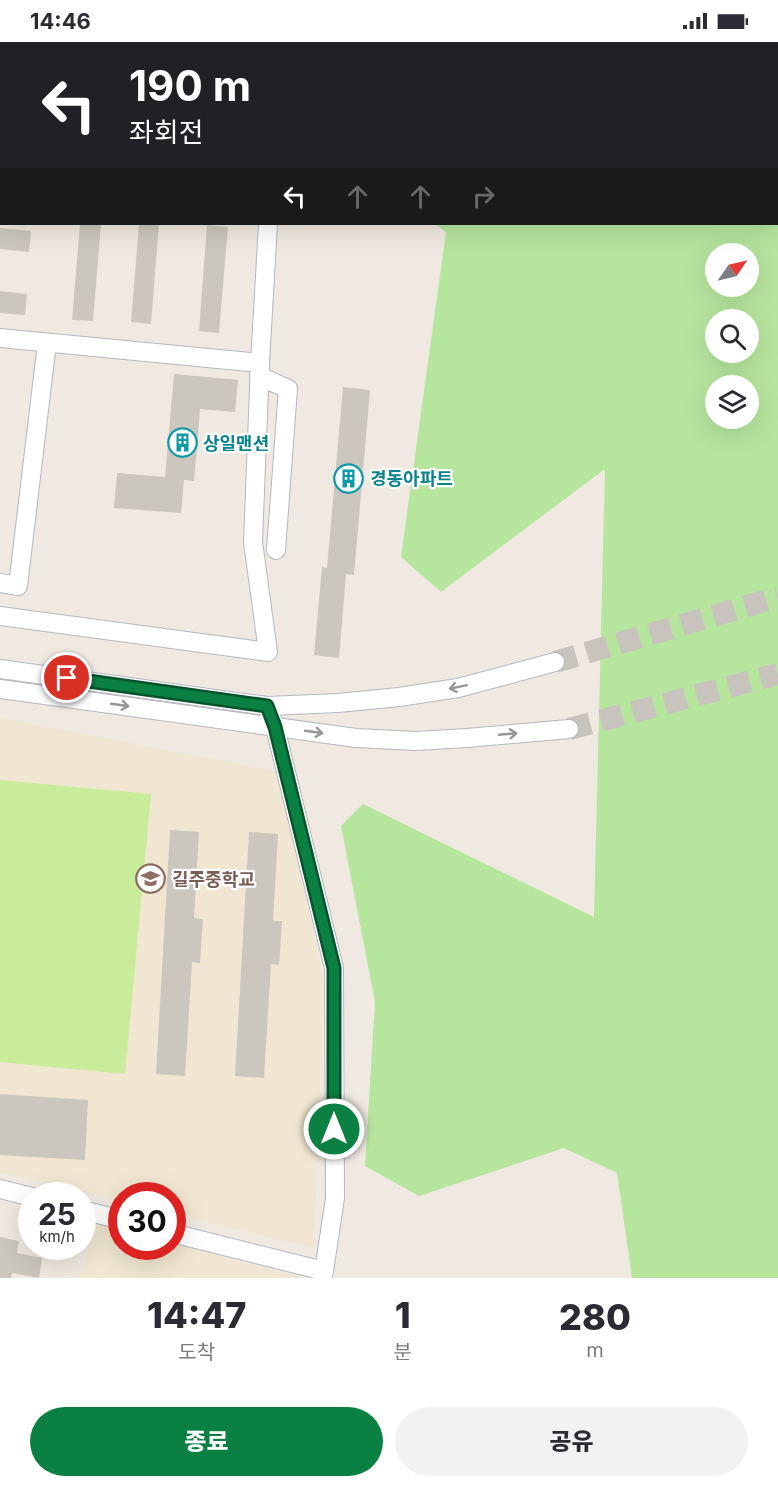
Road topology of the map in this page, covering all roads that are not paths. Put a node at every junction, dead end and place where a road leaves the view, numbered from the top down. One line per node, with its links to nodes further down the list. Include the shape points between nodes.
1 (268, 225): 4 (street)
2 (0, 338): 3 (street)
3 (47, 343): 4 (street); 6 (street, via 18,586)
4 (259, 369): 5 (street, via 288,389); 7 (street, via 254,542 268,652)
5 (276, 550)
6 (0, 583)
7 (0, 616)
8 (555, 662): 11 (street, one-way to 11, via 458,688 338,703)
9 (0, 669): 11 (street)
10 (0, 689): 12 (street, one-way to 12)
11 (267, 706): 12 (street)
12 (275, 727): 13 (street, one-way to 13, via 416,741); 17 (street, via 334,968 334,1198)
13 (568, 729)
14 (0, 1189): 15 (street)
15 (18, 1194)
16 (186, 1237): 17 (street)
17 (323, 1274)

